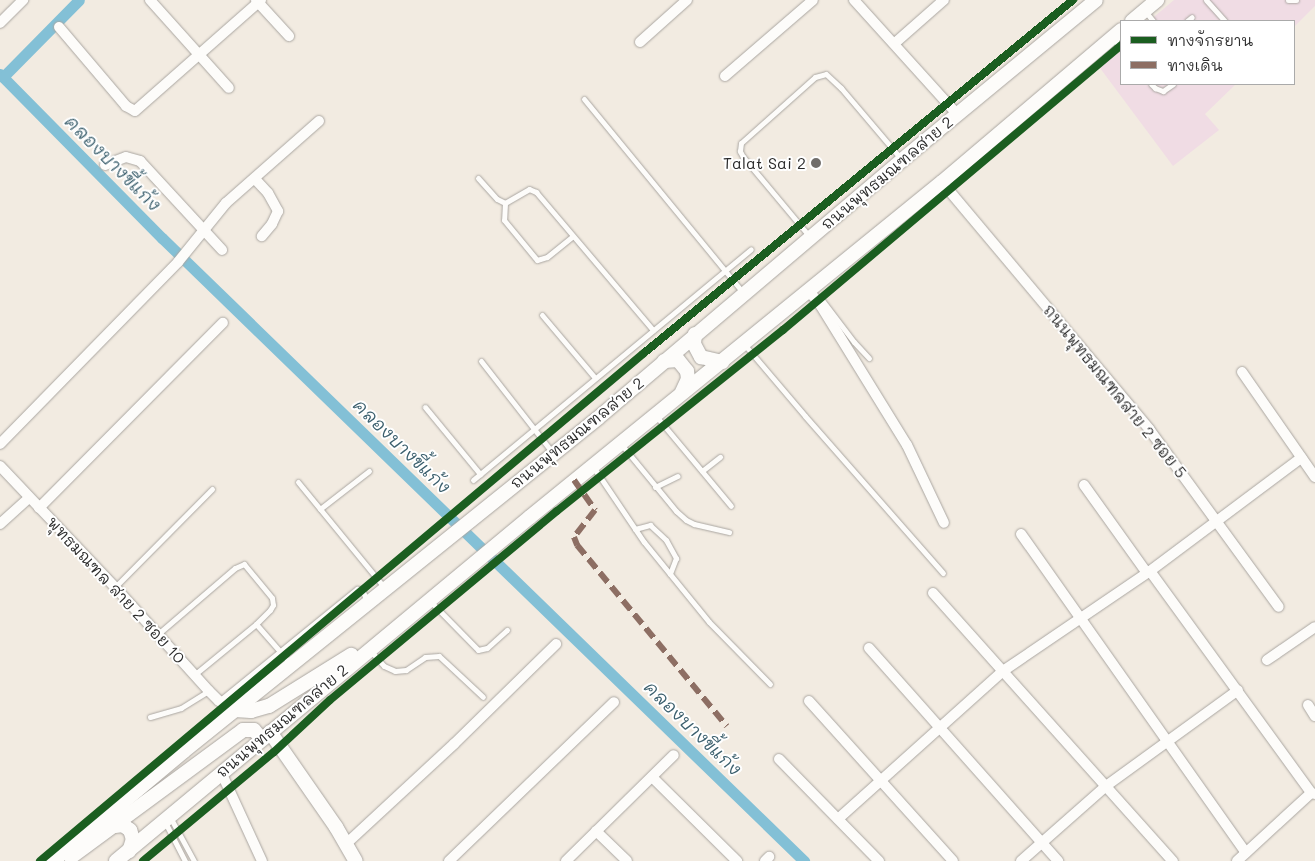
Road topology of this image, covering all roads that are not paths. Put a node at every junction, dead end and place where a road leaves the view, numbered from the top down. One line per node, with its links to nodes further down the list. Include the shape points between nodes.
1 (23, 0): 16 (street)
2 (150, 0): 22 (street)
3 (687, 0): 20 (street)
4 (813, 0): 23 (street)
5 (854, 0): 21 (street)
6 (944, 0): 21 (street)
7 (1096, 0): 28 (main road, ถนนพุทธมณฑลสาย 2)
8 (1156, 0): 13 (main road)
9 (1206, 0): 15 (lane)
10 (1288, 0): 11 (lane)
11 (1296, 0)
12 (258, 1): 18 (street); 22 (street)
13 (1149, 16): 14 (main road)
14 (1135, 20)
15 (1224, 20)
16 (0, 23)
17 (59, 27): 22 (street, via 126,106 135,111)
18 (289, 36)
19 (1118, 38): 34 (main road, ถนนพุทธมณฑลสาย 2)
20 (640, 42)
21 (895, 44): 28 (street)
22 (200, 54): 26 (street)
23 (725, 76)
24 (1152, 85): 25 (lane, via 1163,91)
25 (1171, 85)
26 (229, 88)
27 (584, 99): 42 (lane)
28 (957, 114): 30 (main road, ถนนพุทธมณฑลสาย 2)
29 (319, 121): 33 (street)
30 (902, 160): 39 (main road, ถนนพุทธมณฑลสาย 2); 39 (lane, via 841,88 826,74 816,77 741,143 740,151)
31 (104, 165): 36 (street, via 126,157 140,162)
32 (478, 178): 35 (lane, via 496,199)
33 (255, 179): 36 (street, via 226,203); 37 (street, via 278,211)
34 (942, 182): 43 (main road, ถนนพุทธมณฑลสาย 2); 81 (street, ถนนพุทธมณฑลสาย 2 ซอย 5, via 1149,429)
35 (505, 204): 38 (lane, via 529,188); 38 (lane, via 504,220 537,260 547,257)
36 (203, 230): 41 (street); 61 (street, via 178,262)
37 (262, 236)
38 (573, 236): 47 (lane)
39 (811, 237): 44 (main road, ถนนพุทธมณฑลสาย 2)
40 (751, 248): 42 (lane)
41 (222, 250)
42 (724, 270): 44 (lane); 47 (lane)
43 (811, 289): 49 (main road, ถนนพุทธมณฑลสาย 2); 50 (lane); 82 (street, via 907,445)
44 (744, 294): 48 (main road, ถนนพุทธมณฑลสาย 2)
45 (542, 315): 55 (lane)
46 (223, 323): 79 (street)
47 (653, 330): 55 (lane)
48 (695, 334): 52 (main road, ถนนพุทธมณฑลสาย 2); 53 (main road, via 694,344 701,357)
49 (744, 344): 53 (main road, ถนนพุทธมณฑลสาย 2); 88 (lane)
50 (869, 358)
51 (481, 361): 59 (lane)
52 (664, 361): 56 (main road, via 678,360 683,364 688,375); 62 (main road, ถนนพุทธมณฑลสาย 2)
53 (722, 362): 56 (main road, ถนนพุทธมณฑลสาย 2)
54 (1242, 372): 64 (street)
55 (596, 378): 59 (lane)
56 (682, 392): 58 (main road, ถนนพุทธมณฑลสาย 2)
57 (425, 407): 69 (lane)
58 (655, 414): 60 (main road, ถนนพุทธมณฑลสาย 2); 67 (lane)
59 (534, 429): 62 (lane); 69 (lane)
60 (620, 443): 66 (main road, ถนนพุทธมณฑลสาย 2); 75 (lane)
61 (0, 444)
62 (554, 453): 91 (main road, ถนนพุทธมณฑลสาย 2)
63 (720, 457): 67 (lane)
64 (1301, 458): 71 (street); 81 (street)
65 (0, 466): 77 (street, พุทธมณฑล สาย 2 ซอย 10)
66 (593, 466): 84 (lane); 93 (main road, ถนนพุทธมณฑลสาย 2)
67 (702, 471): 78 (lane)
68 (369, 472): 80 (lane)
69 (480, 474): 72 (lane)
70 (678, 476): 75 (lane)
71 (1315, 477)
72 (473, 480)
73 (298, 482): 80 (lane)
74 (1084, 485): 87 (street)
75 (655, 487): 85 (lane, via 686,520)
76 (212, 489): 90 (lane)
77 (29, 498): 79 (street, พุทธมณฑล สาย 2 ซอย 10); 83 (street)
78 (731, 506)
79 (39, 508): 90 (street, พุทธมณฑล สาย 2 ซอย 10)
80 (320, 509): 91 (lane)
81 (1216, 521): 87 (street); 95 (street, ถนนพุทธมณฑลสาย 2 ซอย 5)
82 (944, 523)
83 (0, 524)
84 (635, 529): 89 (lane); 89 (lane, via 650,526 666,540 676,558)
85 (729, 532)
86 (1021, 534): 96 (street)
87 (1148, 572): 96 (street); 111 (street)
88 (943, 573)
89 (670, 574): 110 (lane, via 726,640)
90 (115, 587): 101 (street, พุทธมณฑล สาย 2 ซอย 10)
91 (386, 590): 94 (main road, ถนนพุทธมณฑลสาย 2)
92 (933, 593): 108 (street)
93 (429, 600): 98 (main road, ถนนพุทธมณฑลสาย 2); 100 (lane, via 478,650 487,648)
94 (368, 605): 105 (lane, via 362,589 358,589); 107 (main road, ถนนพุทธมณฑลสาย 2)
95 (1279, 607)
96 (1080, 619): 108 (street); 123 (street)
97 (256, 624): 101 (lane, via 270,610 272,598 244,564 235,568); 105 (lane); 109 (lane)
98 (400, 624): 104 (main road, ถนนพุทธมณฑลสาย 2); 118 (main road, via 270,706 251,711)
99 (1315, 627): 106 (street)
100 (507, 630)
101 (158, 634): 109 (street, พุทธมณฑล สาย 2 ซอย 10)
102 (556, 644): 136 (street)
103 (869, 648): 121 (street)
104 (369, 649): 113 (lane, via 384,666 395,671 406,670 425,657 439,656); 122 (main road, ถนนพุทธมณฑลสาย 2)
105 (280, 651): 107 (lane); 114 (lane)
106 (1267, 660)
107 (292, 665): 118 (main road, ถนนพุทธมณฑลสาย 2)
108 (1003, 671): 121 (street); 129 (street)
109 (194, 675): 112 (street, พุทธมณฑล สาย 2 ซอย 10)
110 (770, 684)
111 (1238, 690): 123 (street); 130 (street)
112 (209, 691): 114 (street, พุทธมณฑล สาย 2 ซอย 10); 120 (lane, via 181,708)
113 (483, 697)
114 (220, 701): 118 (street, พุทธมณฑล สาย 2 ซอย 10)
115 (809, 701): 128 (street)
116 (614, 702): 146 (street)
117 (1308, 705): 119 (street)
118 (235, 710): 139 (main road, ถนนพุทธมณฑลสาย 2)
119 (1315, 716)
120 (150, 717)
121 (940, 728): 128 (street); 135 (street)
122 (266, 735): 126 (main road, ถนนพุทธมณฑลสาย 2); 133 (main road, via 243,730); 136 (main road)
123 (1167, 741): 129 (street); 138 (street)
124 (674, 755): 127 (street)
125 (779, 759): 132 (street)
126 (221, 772): 131 (main road, ถนนพุทธมณฑลสาย 2); 144 (street)
127 (652, 777): 134 (street); 149 (street)
128 (880, 781): 132 (street); 151 (street)
129 (1106, 786): 135 (street); 154 (street)
130 (1313, 793): 138 (street)
131 (167, 818): 137 (main road, ถนนพุทธมณฑลสาย 2); 142 (lane); 143 (lane)
132 (838, 819): 150 (street)
133 (115, 826): 137 (main road, via 123,825 130,830 133,838); 140 (main road)
134 (596, 831): 147 (street); 148 (street)
135 (1042, 843): 152 (street); 153 (street)
136 (346, 844): 145 (main road)
137 (129, 851): 141 (main road, ถนนพุทธมณฑลสาย 2)
138 (1246, 853): 155 (street)
139 (53, 861)
140 (65, 861)
141 (116, 861)
142 (185, 861)
143 (194, 861)
144 (262, 861)
145 (356, 861)
146 (449, 861)
147 (566, 861)
148 (627, 861)
149 (737, 861)
150 (879, 861)
151 (952, 861)
152 (1021, 861)
153 (1058, 861)
154 (1173, 861)
155 (1237, 861)

